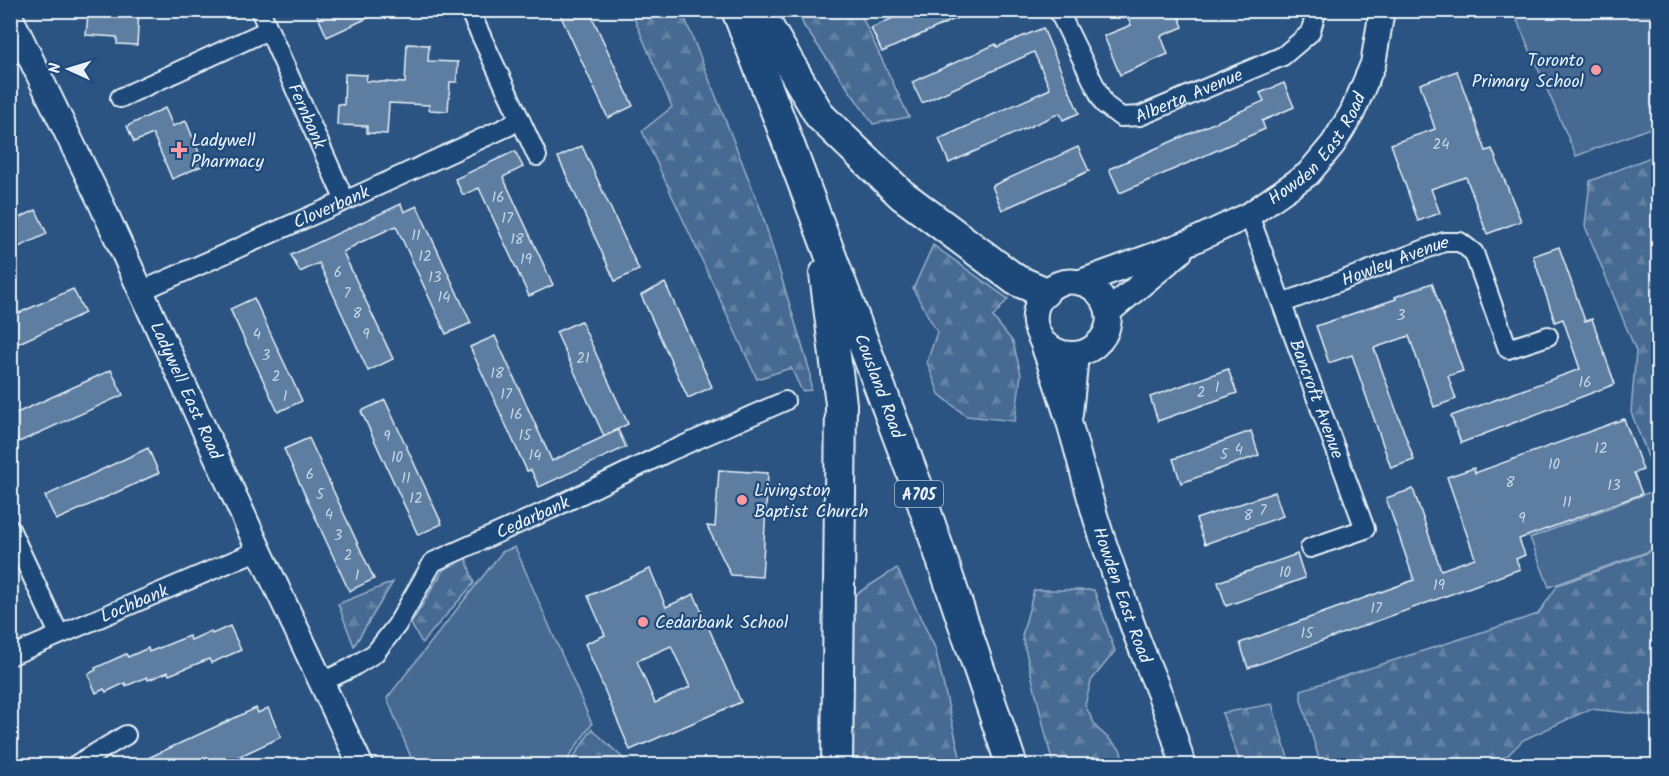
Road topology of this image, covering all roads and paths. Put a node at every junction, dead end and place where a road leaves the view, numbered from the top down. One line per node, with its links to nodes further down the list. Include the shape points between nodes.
1 (260, 10): 9 (street, Fernbank)
2 (469, 10): 11 (street)
3 (737, 10): 15 (main road, Cousland Road / A705)
4 (758, 10): 19 (main road, via 820,116 902,195 1016,280)
5 (1058, 10): 6 (street, Alberta Avenue, via 1104,104 1121,117 1140,116 1283,56 1310,33)
6 (1317, 10)
7 (1382, 10): 14 (street, Howden East Road, via 1373,64 1352,113 1333,144 1308,174)
8 (10, 16): 18 (street, Ladywell East Road)
9 (268, 30): 10 (street); 13 (street, Fernbank)
10 (120, 98)
11 (519, 117): 12 (street); 13 (street, Cloverbank, via 508,126)
12 (537, 156)
13 (345, 201): 18 (street, Cloverbank)
14 (1249, 215): 16 (street, Howden East Road); 20 (street, Bancroft Avenue)
15 (819, 225): 36 (main road, via 841,404); 37 (main road, Cousland Road / A705, via 916,486)
16 (1193, 241): 17 (street, Howden East Road); 21 (street, Howden East Road)
17 (1081, 282): 19 (street, Howden East Road, via 1061,282); 21 (street, via 1094,288)
18 (141, 291): 29 (street, Ladywell East Road)
19 (1044, 292): 23 (street, Howden East Road, via 1036,308 1035,325)
20 (1283, 303): 22 (street, Howley Avenue, via 1444,242 1460,242 1474,253 1508,349); 28 (street, Bancroft Avenue, via 1365,529)
21 (1108, 312): 24 (street, via 1101,340)
22 (1548, 336)
23 (1042, 341): 24 (street, via 1051,350); 26 (street, Howden East Road)
24 (1076, 355): 26 (street, Howden East Road)
25 (785, 400): 32 (street, Cedarbank, via 433,562 397,625 375,653)
26 (1069, 423): 38 (street, Howden East Road, via 1096,517)
27 (10, 529): 30 (street)
28 (1310, 548)
29 (259, 550): 30 (street, Lochbank); 32 (street, Ladywell East Road)
30 (59, 634): 31 (street, Lochbank)
31 (10, 656)
32 (322, 682): 35 (street, Ladywell East Road)
33 (126, 735): 34 (street)
34 (74, 765)
35 (361, 765)
36 (837, 765)
37 (1012, 765)
38 (1183, 765)

